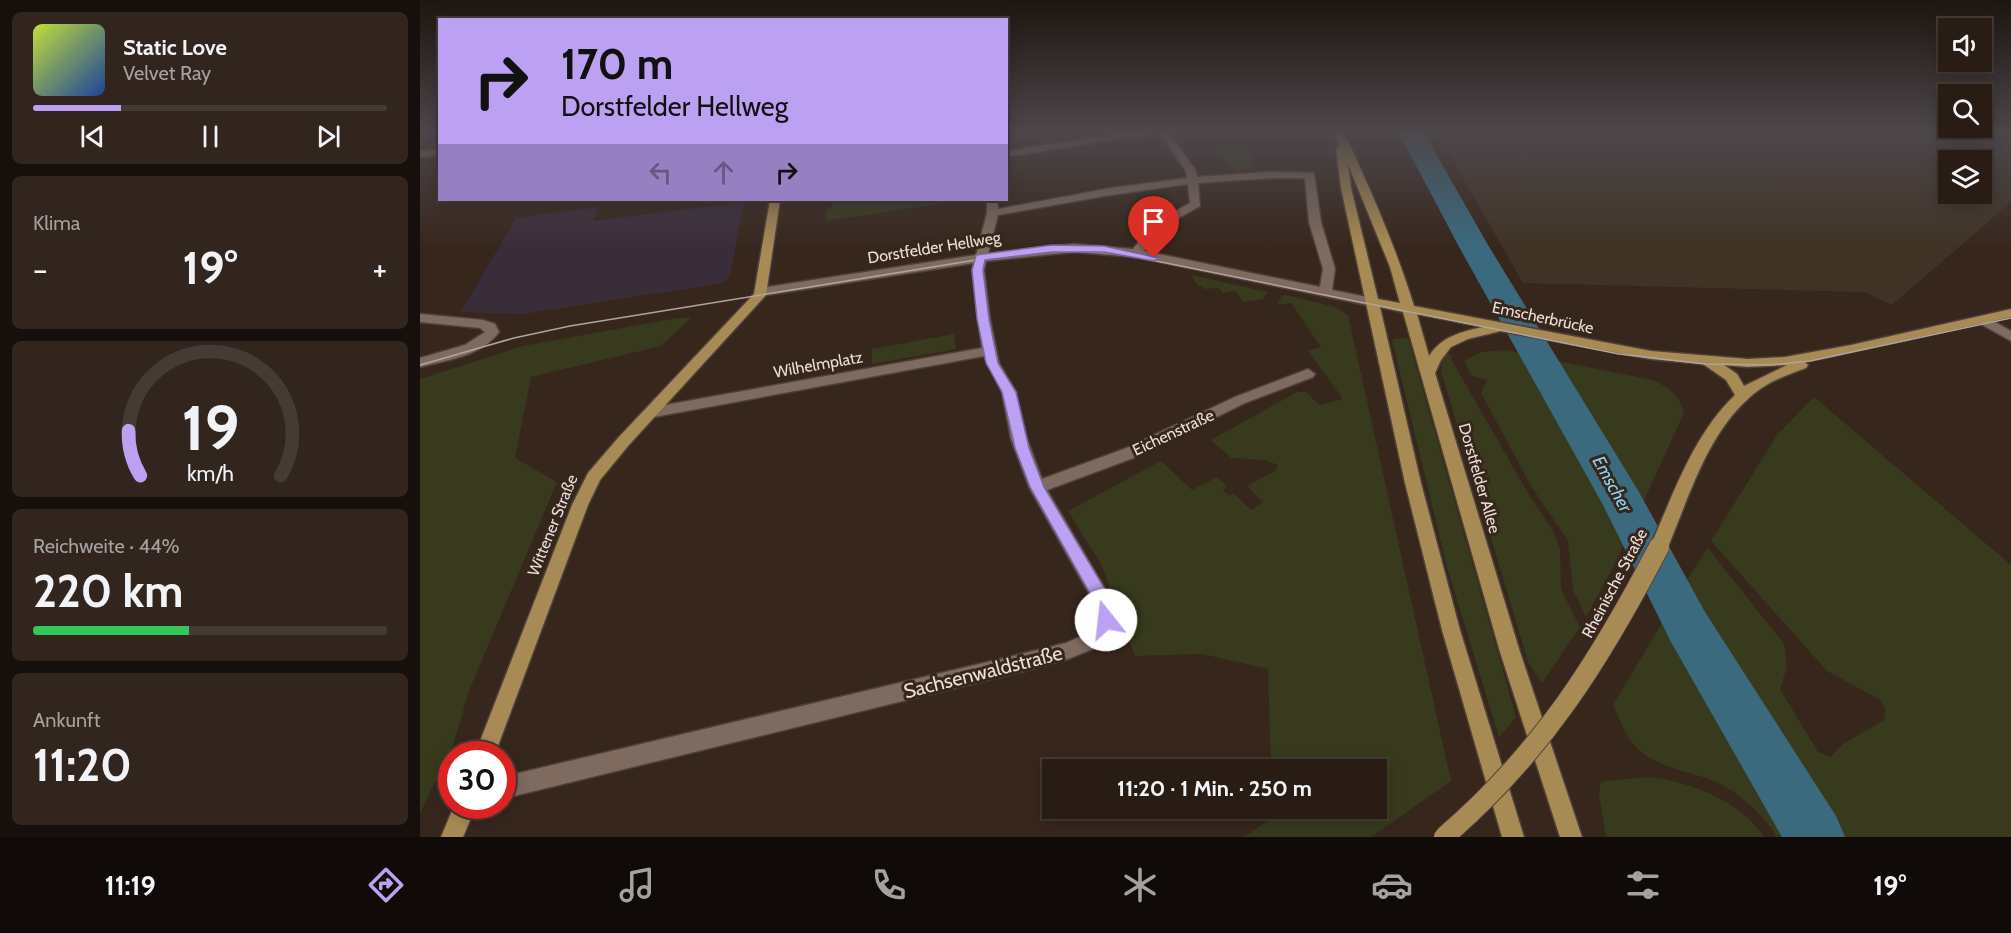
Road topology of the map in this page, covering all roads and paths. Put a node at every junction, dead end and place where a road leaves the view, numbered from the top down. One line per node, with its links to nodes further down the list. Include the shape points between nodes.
1 (1190, 170): 4 (street)
2 (1343, 170): 12 (main road, Dorstfelder Allee)
3 (1356, 170): 13 (main road, Dorstfelder Allee)
4 (1193, 179): 7 (street); 8 (street, via 1196,204 1157,226); 11 (street, via 1310,176 1315,222 1329,269)
5 (775, 201): 10 (main road)
6 (992, 201): 7 (street, Sachsenwaldstraße)
7 (993, 213): 9 (street, Sachsenwaldstraße)
8 (1136, 253): 9 (street, Dorstfelder Hellweg, via 1063,248); 11 (street, Dorstfelder Hellweg)
9 (980, 258): 10 (street, Dorstfelder Hellweg); 20 (street, Sachsenwaldstraße, via 978,270)
10 (761, 292): 26 (main road, Wittener Straße)
11 (1325, 292): 12 (street, Dorstfelder Hellweg)
12 (1372, 302): 13 (main road, Emscherbrücke); 33 (main road, Dorstfelder Allee, via 1448,619)
13 (1410, 309): 17 (main road, Emscherbrücke); 23 (main road, Dorstfelder Allee)
14 (2011, 313): 16 (main road, Rheinische Straße)
15 (420, 318): 22 (street, via 460,321 490,327 492,332 489,339 476,346)
16 (1984, 320): 18 (street); 19 (main road, Rheinische Straße)
17 (1504, 328): 21 (main road, Emscherbrücke); 23 (main road, via 1456,339 1439,349)
18 (2011, 337)
19 (1851, 350): 21 (main road, Rheinische Straße, via 1785,361); 25 (main road, Rheinische Straße, via 1773,375)
20 (989, 351): 26 (street, Wilhelmplatz); 27 (street, Sachsenwaldstraße, via 1009,392 1019,439)
21 (1707, 362): 25 (main road, via 1732,377)
22 (420, 363)
23 (1429, 371): 34 (main road, Dorstfelder Allee, via 1510,652)
24 (1308, 374): 27 (street, Eichenstraße, via 1240,400 1130,453)
25 (1742, 395): 32 (main road, Rheinische Straße, bridge, via 1708,440 1616,629 1561,714 1518,766)
26 (654, 412): 28 (main road, Wittener Straße, via 594,477 580,505)
27 (1037, 487): 29 (street, Sachsenwaldstraße, via 1100,596 1106,620 1098,638 1068,651 1021,663)
28 (490, 741)
29 (516, 785)
30 (460, 819): 31 (main road)
31 (453, 837)
32 (1444, 837)
33 (1513, 837)
34 (1571, 837)

